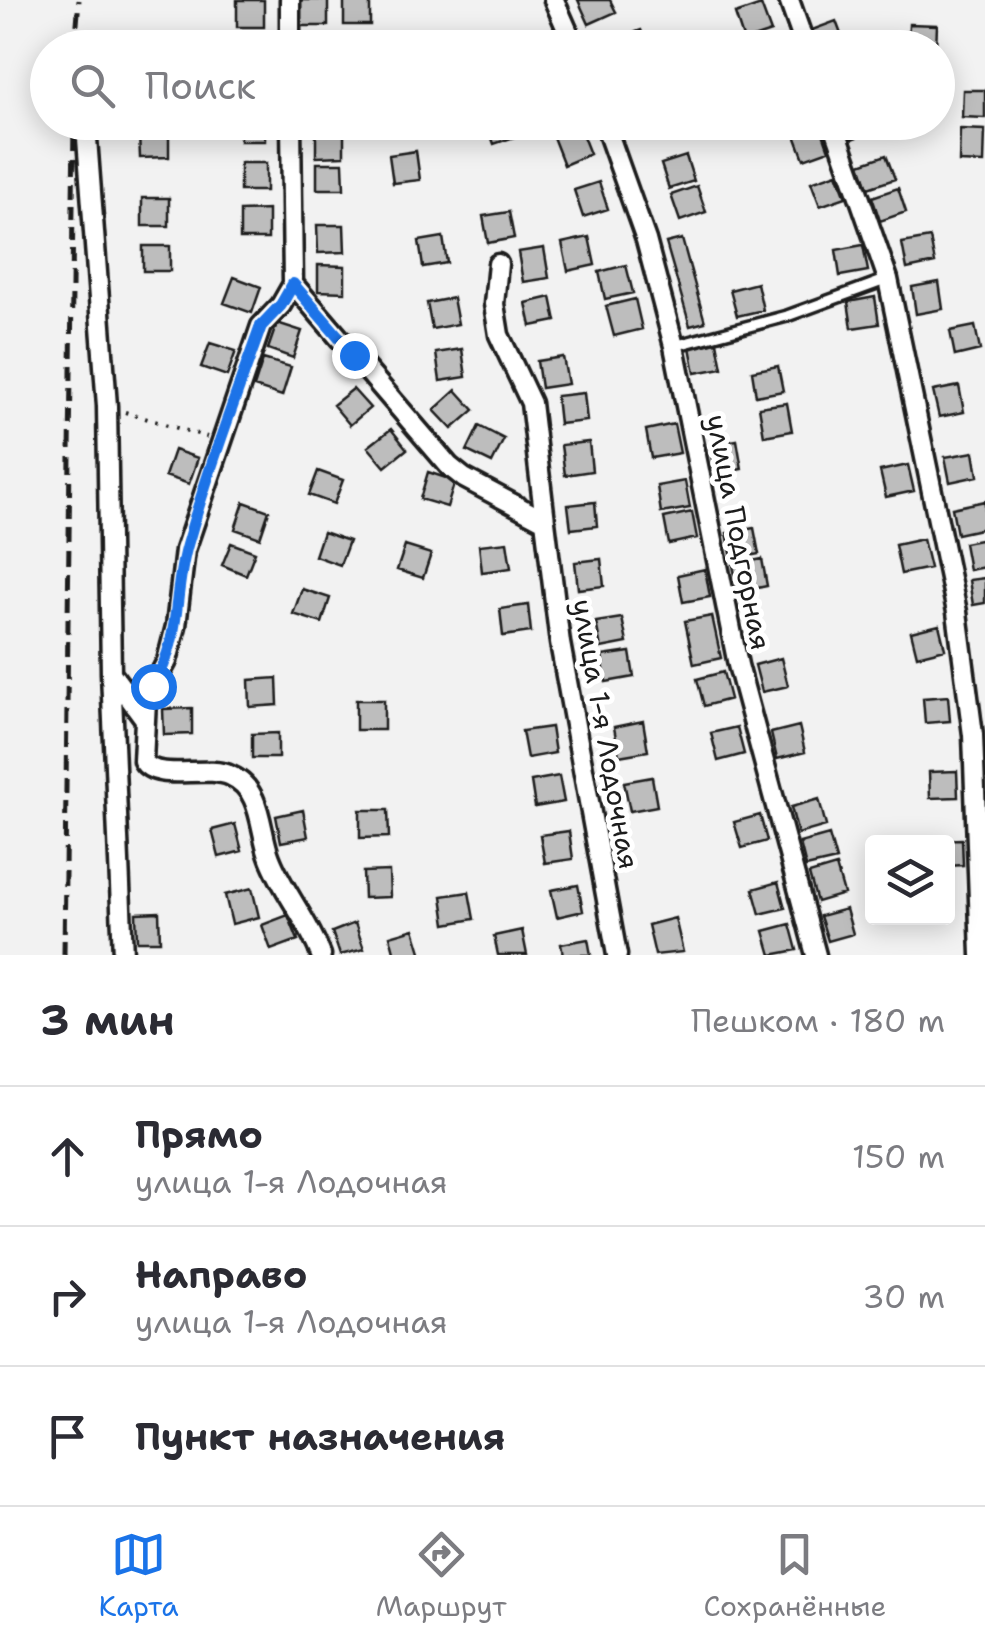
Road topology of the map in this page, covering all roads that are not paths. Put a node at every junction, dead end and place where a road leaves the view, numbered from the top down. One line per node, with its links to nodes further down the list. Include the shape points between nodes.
1 (290, 0): 4 (street)
2 (554, 0): 5 (street)
3 (789, 0): 6 (street)
4 (290, 30)
5 (567, 30)
6 (800, 30)
7 (87, 140): 16 (street, via 106,406)
8 (291, 140): 13 (street)
9 (610, 140): 14 (street, улица Подгорная)
10 (839, 140): 12 (street)
11 (498, 264): 15 (street, улица 1-я Лодочная, via 499,336 531,403)
12 (888, 279): 14 (lane, via 787,316); 22 (street, via 958,612 973,735)
13 (293, 284): 15 (street, via 449,466); 17 (street, via 261,326 221,441 185,550 168,661 146,700)
14 (674, 346): 21 (street, улица Подгорная, via 738,665)
15 (545, 521): 20 (street, улица 1-я Лодочная, via 560,642)
16 (111, 673): 17 (street); 18 (street)
17 (144, 718): 19 (street, via 147,768 211,771 248,789 275,872)
18 (123, 955)
19 (321, 955)
20 (617, 955)
21 (816, 955)
22 (980, 955)

